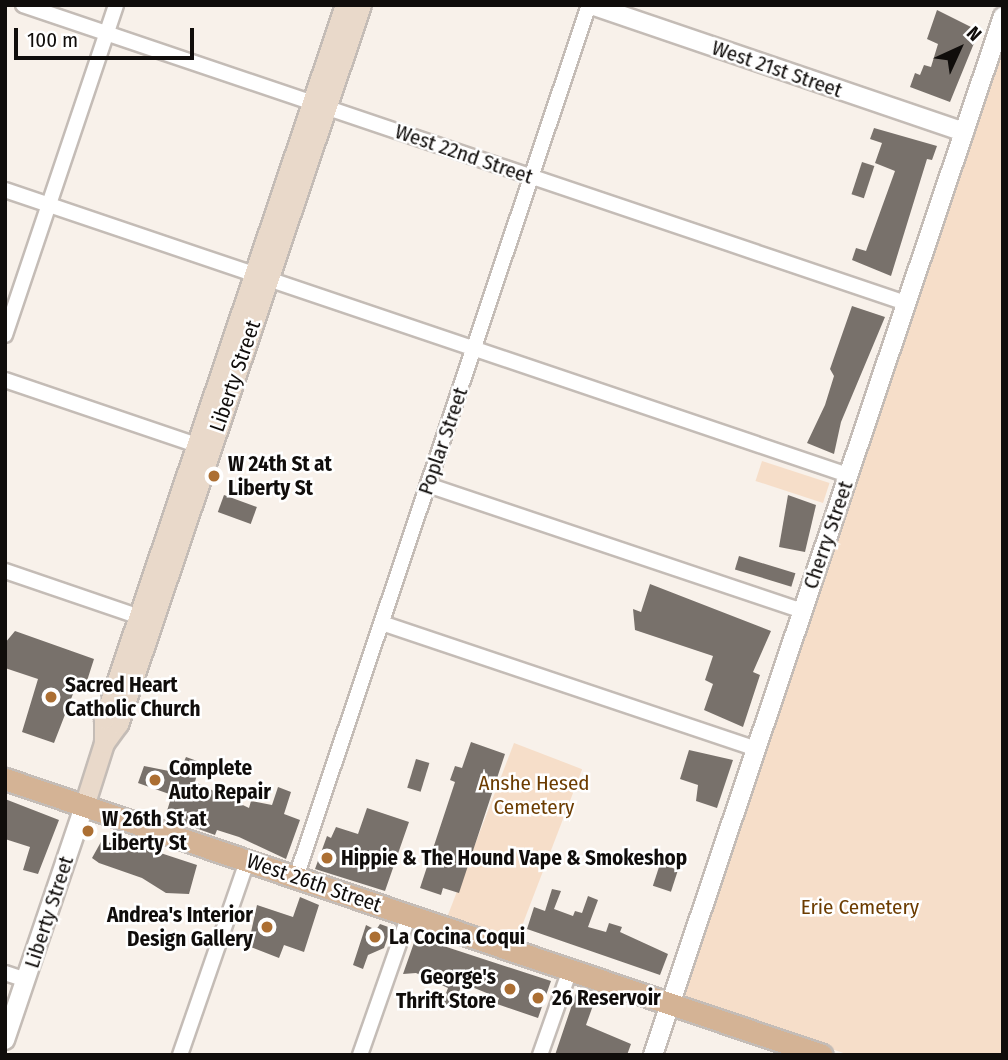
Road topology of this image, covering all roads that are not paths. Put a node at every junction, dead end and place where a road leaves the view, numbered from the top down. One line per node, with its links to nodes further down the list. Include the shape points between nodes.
1 (23, 5): 7 (street, West 22nd Street)
2 (117, 5): 7 (street)
3 (345, 5): 8 (main road, Liberty Street)
4 (360, 5): 8 (main road, Liberty Street)
5 (590, 5): 9 (street, West 21st Street); 10 (street, Poplar Street)
6 (1003, 16): 9 (street, Cherry Street)
7 (107, 34): 8 (street, West 22nd Street); 12 (street)
8 (319, 105): 10 (street, West 22nd Street); 13 (main road, Liberty Street)
9 (964, 132): 14 (street, Cherry Street)
10 (532, 177): 14 (street, West 22nd Street); 16 (street, Poplar Street)
11 (5, 190): 12 (street)
12 (49, 205): 13 (street); 15 (street)
13 (261, 276): 16 (street); 18 (main road, Liberty Street)
14 (906, 303): 19 (street, Cherry Street)
15 (5, 335)
16 (474, 348): 19 (street); 20 (street, Poplar Street)
17 (5, 380): 18 (street)
18 (204, 447): 23 (main road, Liberty Street)
19 (848, 475): 22 (street, Cherry Street)
20 (428, 485): 22 (street); 24 (street, Poplar Street)
21 (5, 571): 23 (street)
22 (802, 611): 25 (street, Cherry Street)
23 (146, 619): 27 (main road, Liberty Street, via 104,719 104,743)
24 (382, 623): 25 (street); 29 (street, Poplar Street)
25 (756, 749): 34 (street, Cherry Street)
26 (5, 779): 27 (main road, West 26th Street)
27 (84, 806): 28 (main road, West 26th Street); 33 (street, Liberty Street)
28 (247, 861): 29 (main road, West 26th Street); 36 (street)
29 (296, 877): 30 (main road, West 26th Street)
30 (409, 915): 31 (main road, West 26th Street); 37 (street)
31 (570, 970): 34 (main road, West 26th Street); 38 (street)
32 (5, 973): 33 (street)
33 (26, 980): 35 (street, Liberty Street)
34 (670, 1003): 39 (street, Cherry Street); 40 (main road, West 26th Street)
35 (5, 1040)
36 (180, 1055)
37 (360, 1055)
38 (540, 1055)
39 (653, 1055)
40 (822, 1055)

